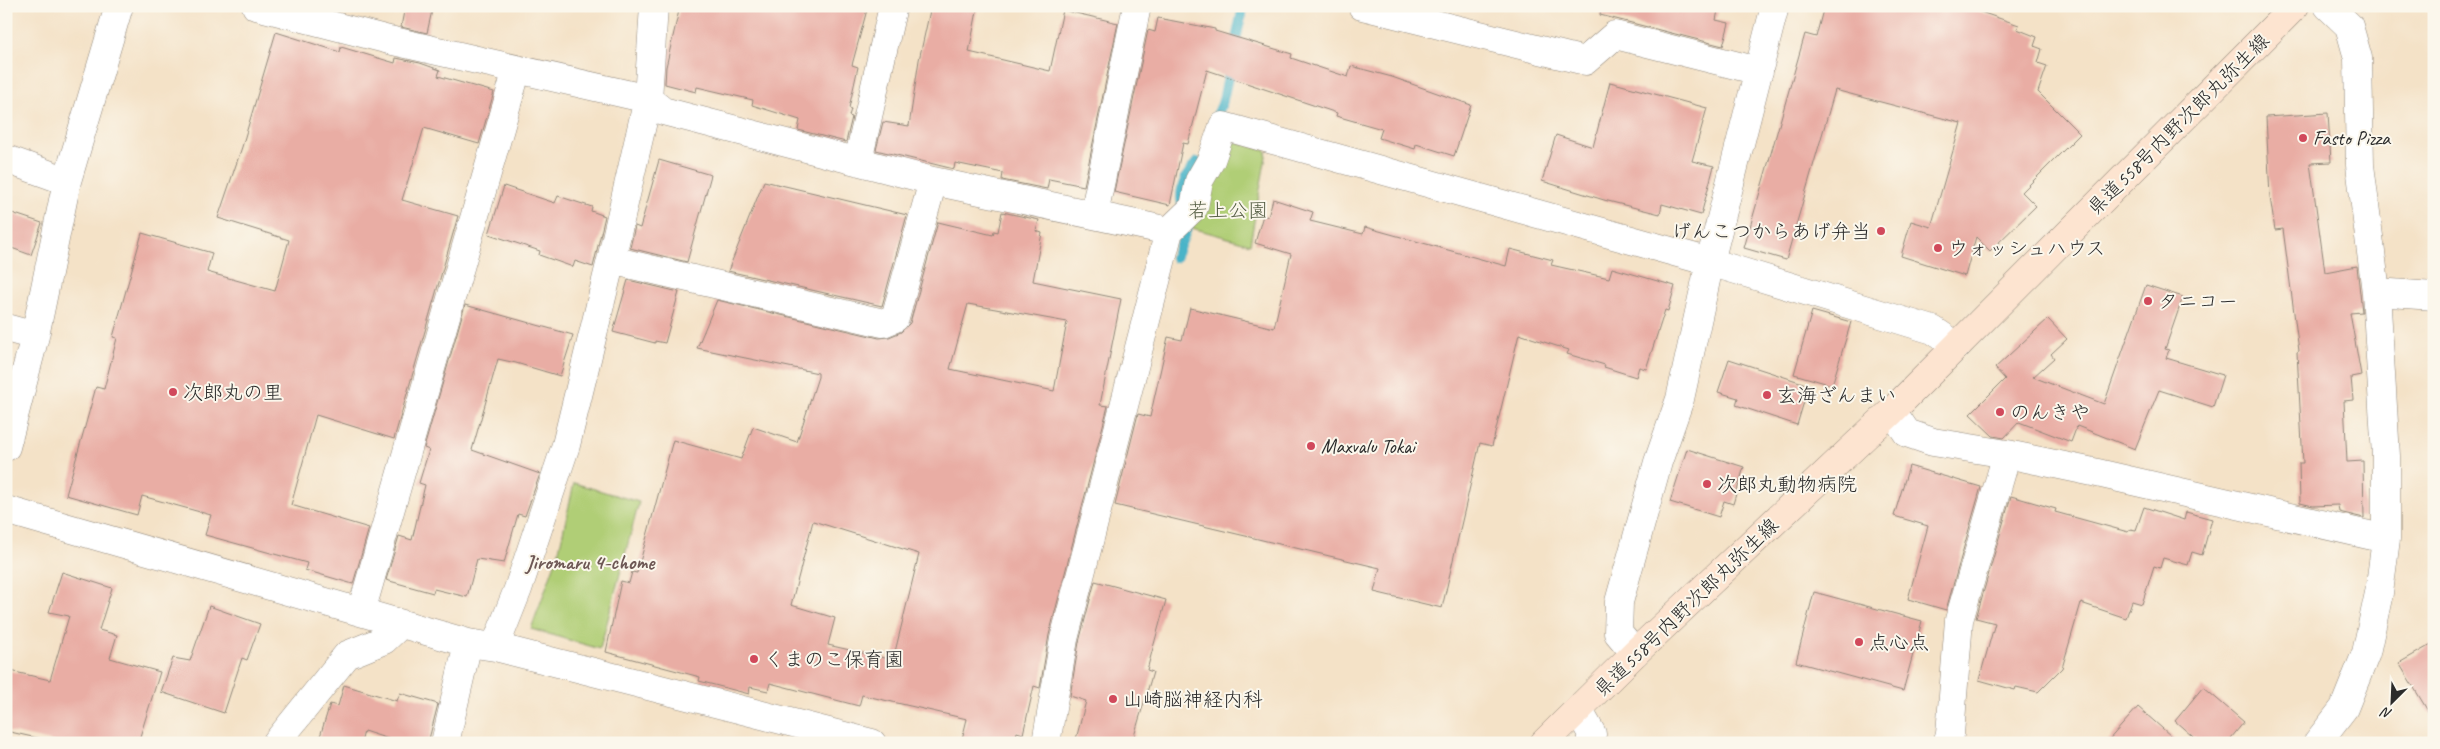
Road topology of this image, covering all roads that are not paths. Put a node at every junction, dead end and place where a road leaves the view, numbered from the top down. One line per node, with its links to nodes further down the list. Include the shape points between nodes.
1 (119, 6): 16 (street)
2 (256, 6): 10 (street)
3 (654, 6): 12 (street)
4 (893, 6): 14 (street)
5 (1137, 6): 17 (street)
6 (1362, 6): 11 (street, via 1585,62 1615,35)
7 (1775, 6): 11 (street)
8 (2296, 6): 25 (main road, 県道558号内野次郎丸弥生線)
9 (2328, 6): 21 (street, via 2349,26 2358,58 2360,165)
10 (517, 69): 12 (street); 31 (street)
11 (1759, 71): 20 (street)
12 (648, 99): 14 (street, via 663,111); 19 (street)
13 (6, 159): 16 (street)
14 (858, 162): 15 (street)
15 (934, 180): 17 (street); 19 (street, via 894,318 883,323)
16 (67, 181): 24 (street)
17 (1094, 214): 18 (street)
18 (1180, 220): 20 (street, via 1211,160 1223,126); 40 (street, via 1064,639)
19 (611, 260): 34 (street, via 566,445)
20 (1710, 262): 25 (street, via 1933,330); 35 (street, via 1680,399 1658,462 1619,602 1618,633)
21 (2376, 292): 22 (street); 30 (street, via 2386,456)
22 (2434, 296)
23 (6, 328): 24 (street)
24 (35, 336): 27 (street)
25 (1957, 346): 26 (main road, 県道558号内野次郎丸弥生線)
26 (1892, 411): 28 (street, via 1907,433 1933,442); 35 (main road, 県道558号内野次郎丸弥生線)
27 (6, 447)
28 (2007, 454): 30 (street); 43 (street, via 1959,620)
29 (6, 510): 31 (street)
30 (2386, 539): 44 (street, via 2366,653 2344,708)
31 (361, 612): 32 (street)
32 (401, 624): 33 (street); 37 (street, via 384,640 347,655)
33 (468, 643): 34 (street); 38 (street)
34 (495, 647): 39 (street)
35 (1634, 653): 36 (main road, 県道558号内野次郎丸弥生線)
36 (1579, 711): 41 (main road, 県道558号内野次郎丸弥生線); 42 (street, via 1592,734)
37 (276, 743)
38 (445, 743)
39 (872, 743)
40 (1046, 743)
41 (1544, 743)
42 (1590, 743)
43 (1947, 743)
44 (2317, 743)

